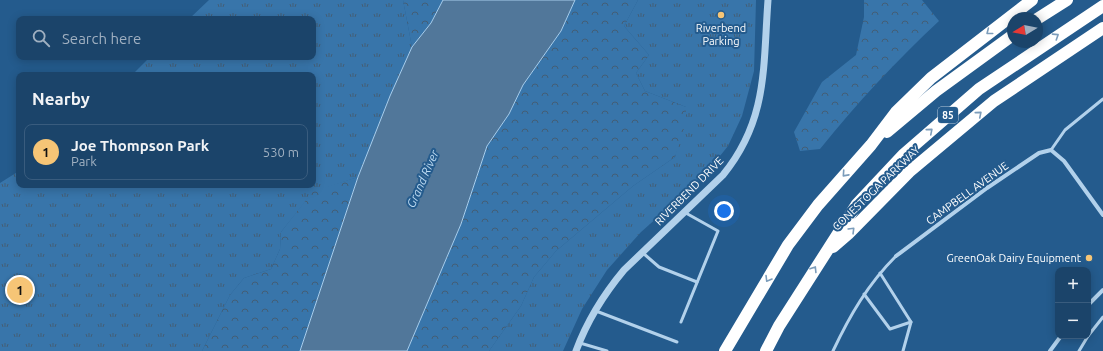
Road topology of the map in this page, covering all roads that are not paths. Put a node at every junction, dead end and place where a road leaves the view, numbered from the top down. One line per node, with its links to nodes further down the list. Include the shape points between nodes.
1 (768, 0): 12 (street, RIVERBEND DRIVE, via 762,91 751,130 723,176)
2 (1032, 0): 9 (highway, 85, one-way to 9, via 931,78 896,112)
3 (1067, 0): 5 (highway)
4 (1103, 6): 15 (highway, CONESTOGA PARKWAY / 85, one-way to 4, via 858,204 903,155 979,89)
5 (1043, 15)
6 (1103, 28): 15 (highway, CONESTOGA PARKWAY / 85, one-way to 6, via 848,234 909,172 994,101)
7 (1007, 39): 9 (highway, 85, via 936,91)
8 (1103, 99): 10 (lane, via 1065,130)
9 (872, 146): 34 (highway, 85, one-way to 34, via 818,205 788,245)
10 (1051, 150): 11 (street, via 1064,161); 16 (street, CAMPBELL AVENUE, via 1039,153 987,188)
11 (1101, 210): 13 (street)
12 (684, 212): 14 (street, RIVERBEND DRIVE); 18 (lane, via 718,231)
13 (1103, 215)
14 (642, 252): 18 (lane, via 659,267); 22 (street, RIVERBEND DRIVE, via 611,286)
15 (823, 255): 35 (highway, CONESTOGA PARKWAY / 85, one-way to 15)
16 (896, 256): 17 (lane)
17 (880, 272): 20 (lane); 25 (lane)
18 (697, 282): 24 (lane)
19 (1103, 290): 21 (street)
20 (864, 294): 25 (lane, via 890,329); 36 (lane)
21 (1090, 303)
22 (595, 311): 29 (street, RIVERBEND DRIVE); 30 (lane)
23 (1103, 317): 26 (lane)
24 (681, 322)
25 (911, 322): 37 (lane)
26 (1091, 332)
27 (1059, 339): 38 (street)
28 (1086, 339): 39 (lane)
29 (579, 342): 31 (lane); 32 (street, RIVERBEND DRIVE)
30 (677, 342)
31 (598, 350): 33 (lane)
32 (576, 351)
33 (607, 351)
34 (725, 351)
35 (766, 351)
36 (833, 351)
37 (903, 351)
38 (1050, 351)
39 (1079, 351)

